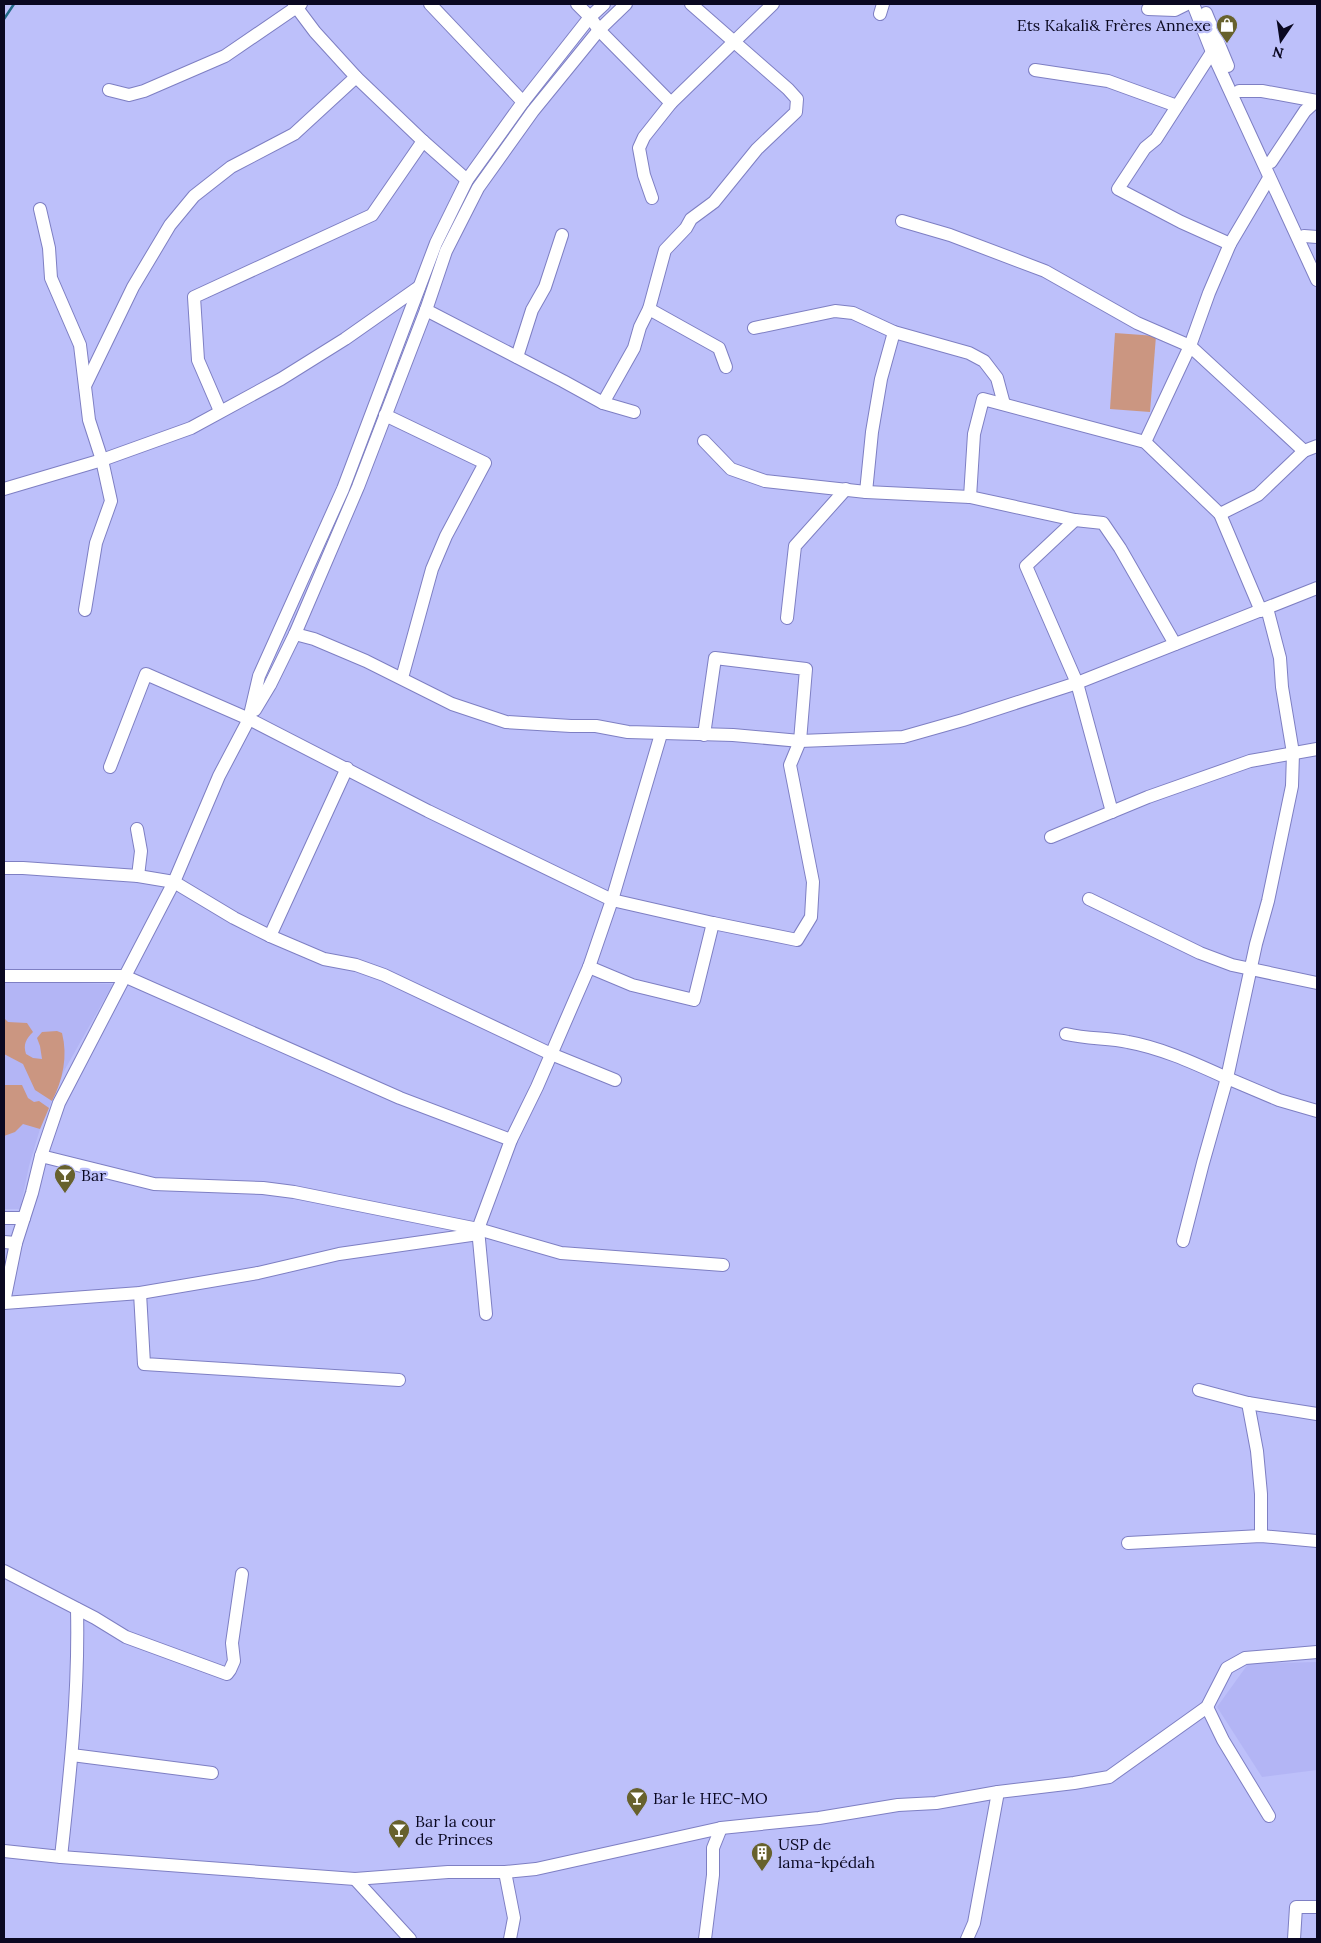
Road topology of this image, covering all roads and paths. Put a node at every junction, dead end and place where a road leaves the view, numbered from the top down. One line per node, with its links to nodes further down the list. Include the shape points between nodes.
1 (430, 4): 21 (street)
2 (577, 4): 12 (street)
3 (604, 4): 12 (street)
4 (626, 4): 13 (street)
5 (691, 4): 14 (street)
6 (773, 4): 14 (street)
7 (1187, 4): 11 (street, via 1176,10)
8 (1193, 4): 15 (street)
9 (1202, 4): 19 (street)
10 (297, 5): 17 (street, via 315,32); 18 (street, via 225,56 144,91 129,95)
11 (1148, 9)
12 (590, 17): 13 (street); 21 (street)
13 (599, 30): 22 (street); 39 (street, via 533,111 478,188 446,251)
14 (734, 43): 22 (street); 38 (street, via 797,99 796,112 757,149 714,202 692,219 665,250)
15 (1212, 52): 23 (street); 26 (street)
16 (1035, 70): 23 (street, via 1108,81)
17 (356, 77): 24 (street); 45 (street, via 294,134 231,167 194,196 170,225 134,287)
18 (109, 90)
19 (1239, 92): 20 (street, via 1262,91); 25 (street)
20 (1317, 101): 25 (street, via 1306,111)
21 (523, 102): 27 (street)
22 (671, 103): 28 (street, via 639,148)
23 (1177, 106): 34 (street, via 1118,188 1180,222)
24 (423, 141): 27 (street); 48 (street, via 372,214 194,297 198,360)
25 (1271, 162): 32 (street)
26 (1269, 178): 34 (street); 36 (street)
27 (467, 180): 37 (street)
28 (652, 198)
29 (40, 209): 45 (street, via 49,248 51,278 80,345)
30 (902, 221): 42 (street, via 950,235 1046,271 1137,323)
31 (562, 235): 43 (street)
32 (1304, 236): 33 (street); 35 (street)
33 (1317, 238)
34 (1230, 244): 42 (street)
35 (1317, 266)
36 (1317, 280)
37 (419, 287): 48 (street, via 305,364); 70 (street, via 343,488 259,676)
38 (649, 309): 44 (street, via 719,348); 46 (street, via 626,364)
39 (426, 310): 43 (street); 50 (street)
40 (754, 328): 41 (street, via 835,311 853,313)
41 (894, 332): 47 (street, via 969,353 984,361 997,378); 58 (street, via 881,379)
42 (1190, 346): 52 (street); 54 (street)
43 (517, 357): 46 (street)
44 (726, 367)
45 (84, 386): 55 (street, via 89,420)
46 (602, 403): 49 (street)
47 (1004, 404): 52 (street); 59 (street, via 983,399 974,434)
48 (220, 411): 55 (street, via 191,428)
49 (634, 412)
50 (386, 415): 66 (street); 68 (street, via 485,463 432,569)
51 (704, 441): 57 (street, via 730,469 765,481)
52 (1145, 442): 60 (street)
53 (1317, 446): 54 (street)
54 (1304, 451): 60 (street, via 1258,495)
55 (102, 460): 56 (street); 64 (street, via 111,501 96,543)
56 (5, 490)
57 (846, 490): 58 (street); 65 (street, via 795,546)
58 (866, 492): 59 (street)
59 (970, 497): 61 (street)
60 (1220, 514): 63 (street)
61 (1074, 520): 67 (street, via 1103,523); 69 (street, via 1026,566)
62 (1317, 588): 63 (street)
63 (1264, 609): 67 (street); 75 (street, via 1280,658)
64 (85, 610)
65 (787, 618)
66 (295, 634): 68 (street, via 366,660); 70 (street)
67 (1175, 644): 69 (street)
68 (402, 678): 71 (street, via 452,704 506,722 596,726)
69 (1077, 683): 73 (street, via 903,737); 78 (street)
70 (249, 719): 76 (street, via 146,674); 77 (street); 83 (street, via 219,776)
71 (661, 734): 72 (street); 85 (street)
72 (704, 734): 73 (street); 73 (street, via 715,658 806,669)
73 (800, 741): 86 (street, via 790,765 813,882 811,917 797,940)
74 (1317, 749): 75 (street)
75 (1293, 753): 78 (street, via 1250,761); 89 (street, via 1292,786)
76 (110, 767)
77 (346, 768): 85 (street); 87 (street)
78 (1112, 812): 80 (street)
79 (136, 829): 82 (street, via 141,851)
80 (1050, 837)
81 (4, 868): 82 (street)
82 (138, 876): 83 (street)
83 (174, 882): 87 (street); 91 (street)
84 (1089, 899): 89 (street, via 1200,953)
85 (612, 900): 86 (street); 88 (street)
86 (713, 923): 88 (street, via 694,1000 632,984)
87 (270, 936): 94 (street, via 324,959 384,975)
88 (589, 967): 94 (street)
89 (1252, 969): 92 (street); 95 (street)
90 (4, 976): 91 (street)
91 (124, 976): 98 (street, via 400,1098); 99 (street, via 59,1103)
92 (1317, 984)
93 (1066, 1034): 95 (street, via 1131,1042)
94 (551, 1054): 96 (street); 98 (street)
95 (1227, 1078): 97 (street, via 1279,1100); 103 (street)
96 (615, 1080)
97 (1317, 1111)
98 (511, 1140): 102 (street)
99 (41, 1156): 101 (street); 102 (street, via 154,1184 294,1192)
100 (4, 1218): 101 (street)
101 (24, 1218): 104 (street)
102 (478, 1232): 105 (street, via 561,1253); 106 (street, via 339,1254 258,1273); 108 (street)
103 (1183, 1241)
104 (10, 1242): 107 (street)
105 (723, 1265)
106 (140, 1293): 107 (street); 109 (street, via 144,1364)
107 (4, 1303)
108 (486, 1314)
109 (399, 1380)
110 (1199, 1390): 111 (street)
111 (1248, 1403): 112 (street); 113 (street, via 1258,1451)
112 (1317, 1414)
113 (1261, 1536): 114 (street); 115 (street)
114 (1317, 1542)
115 (1128, 1543)
116 (4, 1571): 118 (street)
117 (242, 1574): 118 (street, via 232,1634 234,1661 227,1674 126,1637)
118 (77, 1609): 121 (street, via 79,1662)
119 (1317, 1652): 120 (street, via 1244,1658 1227,1668)
120 (1207, 1707): 123 (street, via 1109,1777); 124 (street)
121 (72, 1755): 122 (street); 127 (street)
122 (212, 1773)
123 (998, 1792): 125 (street, via 936,1803); 134 (street, via 974,1923)
124 (1269, 1816)
125 (721, 1828): 128 (street, via 536,1869); 133 (street, via 713,1848 713,1875)
126 (4, 1851): 127 (street)
127 (61, 1858): 129 (street)
128 (505, 1872): 129 (street, via 448,1872); 132 (street, via 514,1918)
129 (355, 1879): 131 (street)
130 (1317, 1907): 135 (street, via 1296,1907)
131 (410, 1939)
132 (510, 1939)
133 (704, 1939)
134 (967, 1939)
135 (1294, 1939)

